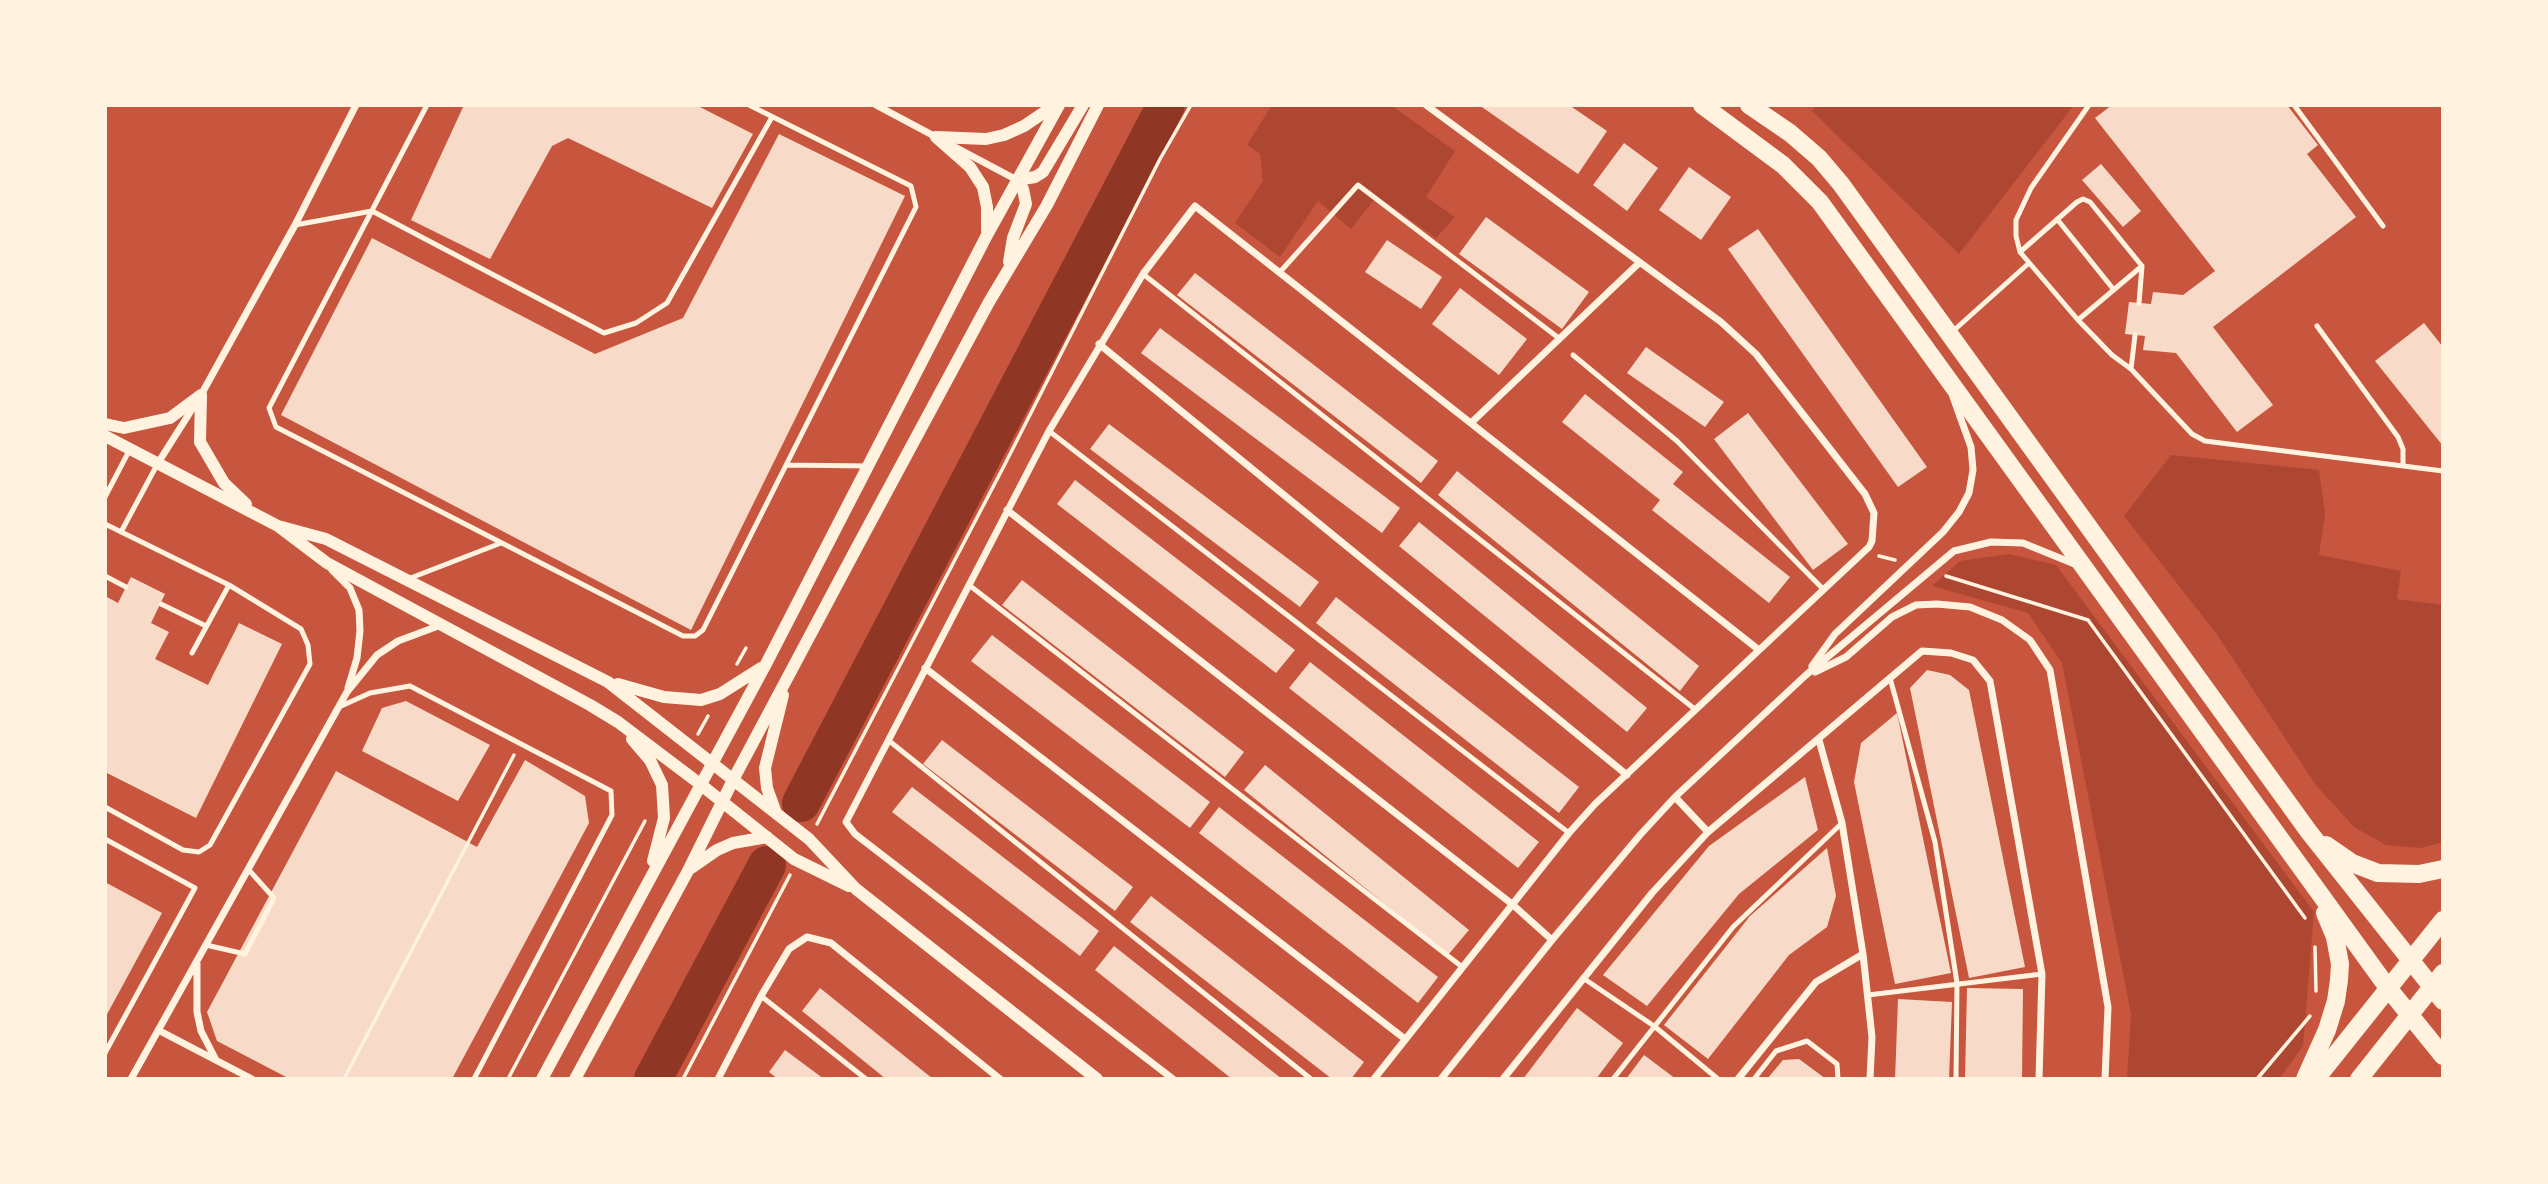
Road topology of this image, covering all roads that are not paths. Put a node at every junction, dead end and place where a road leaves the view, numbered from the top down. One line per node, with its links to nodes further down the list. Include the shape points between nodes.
1 (356, 105): 18 (street)
2 (427, 105): 16 (lane)
3 (749, 105): 13 (lane)
4 (876, 105): 14 (street)
5 (1057, 105): 14 (street, via 1004,135); 15 (street)
6 (1083, 105): 15 (street, via 1043,172)
7 (1098, 105): 25 (street)
8 (1426, 105): 22 (street)
9 (1702, 105): 38 (main road, via 1803,183)
10 (1749, 105): 32 (main road, via 1819,158)
11 (2089, 105): 21 (lane, via 2021,205 2016,219)
12 (2294, 105): 19 (lane)
13 (772, 117): 16 (lane, via 667,303 636,323 604,333); 46 (lane, via 911,186 916,207)
14 (936, 137): 15 (street); 20 (street, via 970,167 983,187)
15 (1017, 180): 20 (street); 25 (street, via 1026,205 1013,238)
16 (372, 211): 18 (lane); 56 (lane, via 269,408 276,427)
17 (2057, 219): 21 (lane); 24 (lane, via 2077,202 2090,202); 28 (lane)
18 (295, 225): 39 (street)
19 (2384, 226)
20 (987, 235): 48 (street)
21 (2020, 252): 23 (lane)
22 (1639, 263): 34 (street); 64 (street, via 1721,322 1756,354 1865,494 1874,513 1872,541)
23 (2029, 263): 30 (lane); 32 (lane)
24 (2142, 266): 28 (lane); 29 (lane)
25 (1007, 272): 72 (street)
26 (1280, 272): 27 (street, via 1195,206); 34 (lane, via 1358,185); 40 (street)
27 (1143, 274): 35 (street); 78 (lane)
28 (2114, 290): 30 (lane)
29 (2139, 303)
30 (2078, 320): 37 (lane)
31 (2317, 326): 47 (lane, via 2398,437)
32 (1950, 334): 92 (main road)
33 (2135, 335): 37 (lane)
34 (1560, 339): 40 (street)
35 (1100, 344): 42 (street); 83 (street)
36 (1573, 355): 64 (lane, via 1677,441)
37 (2131, 369): 47 (lane, via 2192,434 2205,441)
38 (1944, 373): 58 (main road); 73 (street, via 1971,447 1969,493 1943,532 1835,634)
39 (201, 395): 41 (street, via 170,418 124,428); 45 (street); 52 (street, via 200,442 224,484)
40 (1472, 422): 68 (street)
41 (105, 424)
42 (1049, 431): 51 (street); 93 (lane)
43 (105, 436): 44 (street)
44 (130, 449): 45 (street); 50 (lane)
45 (158, 463): 52 (street); 55 (lane)
46 (786, 465): 48 (lane); 56 (lane, via 703,630 695,636 683,636)
47 (2403, 465): 49 (lane)
48 (868, 466): 70 (street)
49 (2443, 471)
50 (105, 497)
51 (1007, 510): 61 (street); 102 (street)
52 (259, 516): 53 (street)
53 (278, 526): 57 (street); 60 (street, via 326,539)
54 (106, 527): 55 (lane)
55 (121, 532): 62 (lane)
56 (501, 542): 60 (lane)
57 (327, 563): 66 (street); 76 (street, via 349,589 359,610 357,659)
58 (2085, 568): 73 (street, via 2023,543 1991,542 1954,551); 100 (main road)
59 (105, 576): 63 (lane)
60 (408, 579): 75 (street)
61 (968, 584): 71 (street); 109 (lane)
62 (229, 585): 67 (lane); 88 (lane, via 301,629 309,645 310,664 210,845 199,852 183,850)
63 (126, 587)
64 (1824, 590): 68 (street)
65 (161, 604): 67 (lane)
66 (442, 625): 76 (street, via 398,641 377,655); 79 (street)
67 (206, 626): 69 (lane)
68 (1759, 650): 78 (street)
69 (192, 653)
70 (766, 664): 75 (street, via 720,694 701,700); 82 (street)
71 (925, 667): 80 (street); 120 (street)
72 (790, 671): 84 (street); 89 (street, via 765,768)
73 (1806, 675): 86 (street); 146 (street, via 1846,657 1892,617 1916,606 1970,607 2003,620 2030,640 2050,670 2106,993)
74 (1890, 678): 81 (street); 110 (street, via 1922,651 1973,660 1990,681); 112 (lane, via 1935,842)
75 (608, 682): 82 (street)
76 (347, 692): 77 (street)
77 (338, 707): 96 (street); 127 (lane, via 370,693 410,686 611,791 612,815)
78 (1696, 710): 83 (street)
79 (618, 722): 85 (street); 99 (street, via 650,760 662,785 664,818)
80 (888, 740): 133 (street, via 846,822 855,834); 134 (lane)
81 (1819, 740): 90 (street); 91 (street)
82 (711, 764): 84 (street); 85 (street)
83 (1627, 775): 93 (street)
84 (733, 780): 87 (street); 89 (street)
85 (700, 783): 87 (street); 99 (street)
86 (1675, 797): 91 (street); 104 (street)
87 (722, 802): 94 (street); 97 (street)
88 (105, 807)
89 (776, 813): 101 (street, via 810,839)
90 (1842, 823): 106 (street); 118 (lane, via 1733,927)
91 (1708, 831): 111 (street)
92 (2309, 832): 98 (main road, via 2352,863 2378,873 2419,874); 108 (main road)
93 (1569, 833): 102 (street)
94 (767, 837): 97 (street, via 733,843); 101 (street, via 799,862)
95 (105, 839): 121 (lane, via 195,888)
96 (248, 869): 105 (street); 105 (lane, via 274,898 245,954)
97 (689, 869): 129 (street)
98 (2443, 869)
99 (648, 881): 128 (street)
100 (2314, 885): 114 (main road); 147 (main road, via 2335,937 2340,964 2336,1002)
101 (856, 889): 132 (street)
102 (1512, 904): 104 (street); 109 (street)
103 (2443, 920): 108 (main road)
104 (1552, 940): 136 (street)
105 (206, 945): 107 (street)
106 (1863, 954): 115 (street); 140 (street, via 1816,982)
107 (197, 960): 119 (street); 123 (street, via 197,1012)
108 (2411, 961): 113 (main road); 114 (main road)
109 (1461, 966): 120 (street)
110 (2042, 974): 112 (lane); 145 (street)
111 (1583, 978): 118 (lane); 137 (street)
112 (1957, 983): 115 (lane); 144 (lane)
113 (2439, 987): 117 (main road)
114 (2388, 988): 117 (main road); 148 (main road)
115 (1868, 995): 143 (street)
116 (761, 996): 124 (street); 130 (lane); 131 (street, via 789,949 807,937 831,943)
117 (2409, 1015): 122 (main road); 149 (main road)
118 (1654, 1026): 138 (lane); 139 (lane)
119 (158, 1030): 123 (street); 125 (street)
120 (1405, 1039): 135 (street)
121 (105, 1053)
122 (2443, 1056)
123 (216, 1060): 126 (street)
124 (722, 1077)
125 (131, 1079)
126 (252, 1079)
127 (474, 1079)
128 (542, 1079)
129 (575, 1079)
130 (866, 1079)
131 (1000, 1079)
132 (1097, 1079)
133 (1172, 1079)
134 (1311, 1079)
135 (1374, 1079)
136 (1441, 1079)
137 (1503, 1079)
138 (1613, 1079)
139 (1718, 1079)
140 (1738, 1079)
141 (1754, 1079): 142 (lane, via 1776,1051 1807,1041 1837,1064)
142 (1839, 1079)
143 (1870, 1079)
144 (1956, 1079)
145 (2039, 1079)
146 (2105, 1079)
147 (2305, 1079)
148 (2316, 1079)
149 (2359, 1079)

